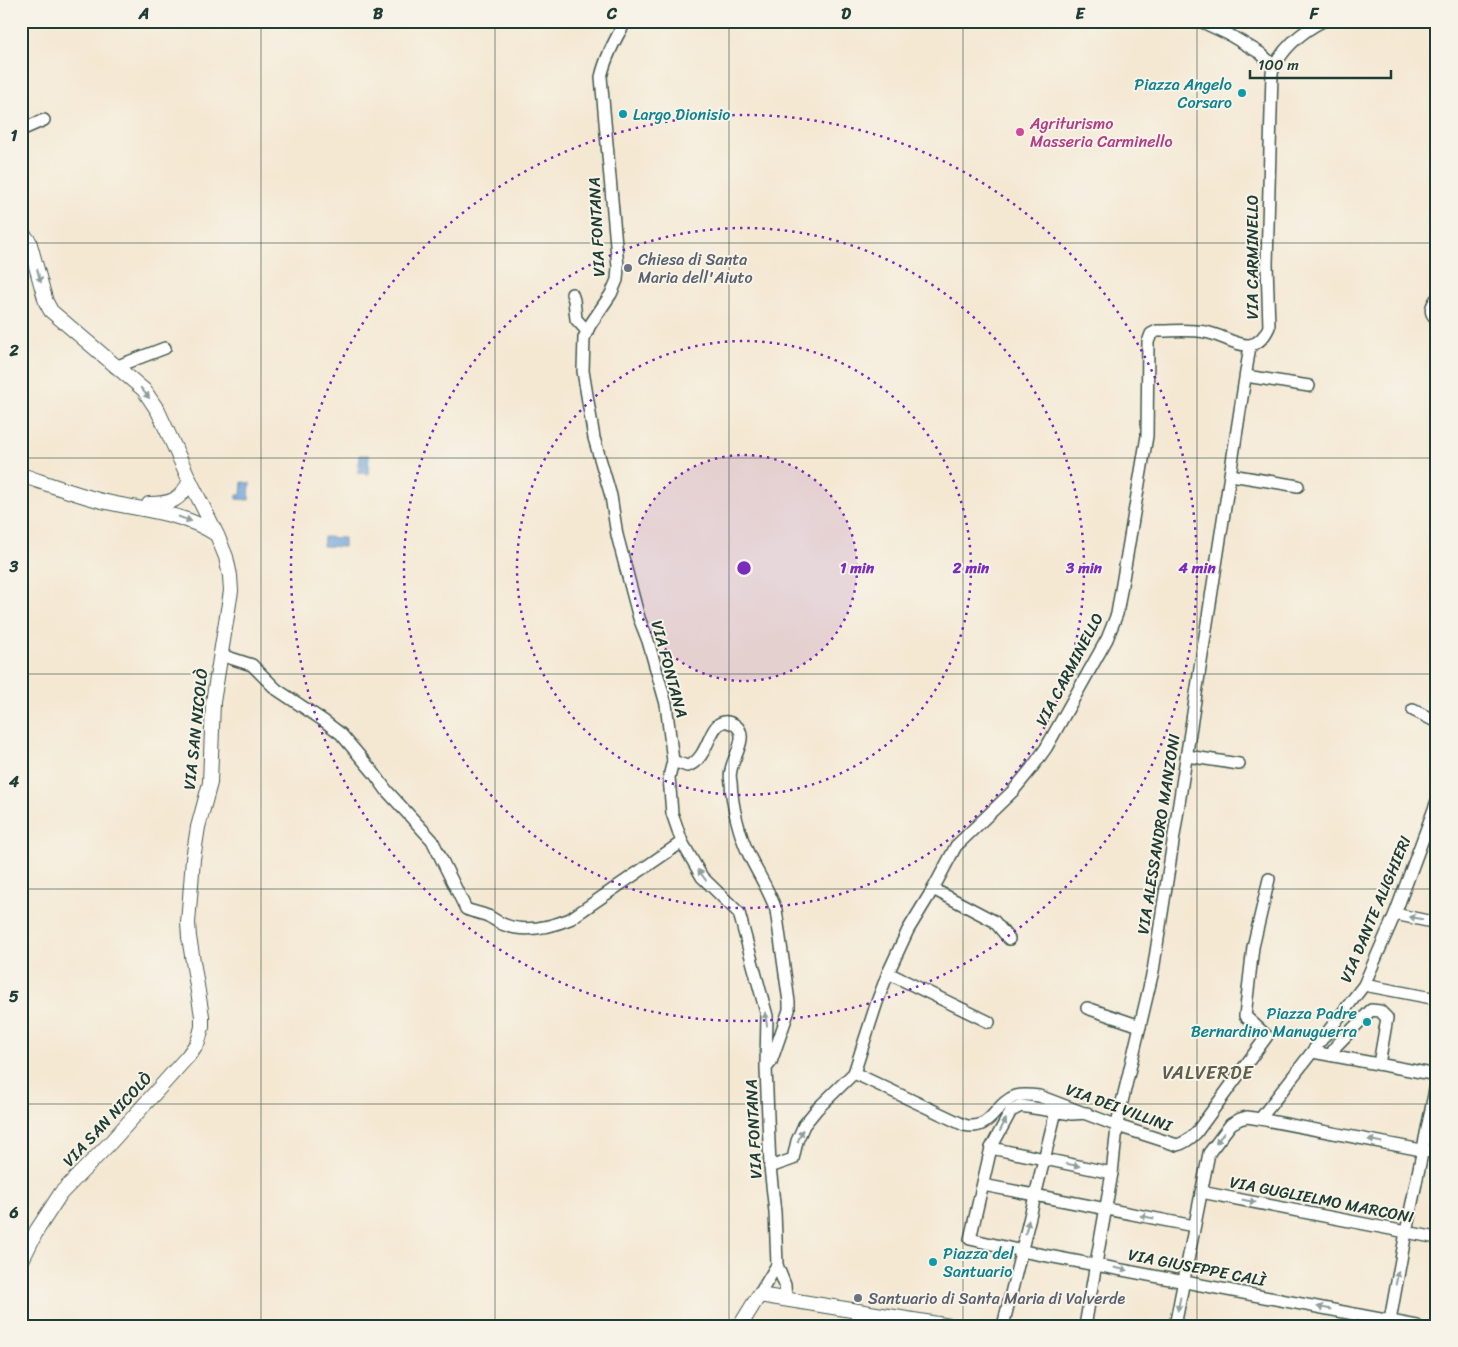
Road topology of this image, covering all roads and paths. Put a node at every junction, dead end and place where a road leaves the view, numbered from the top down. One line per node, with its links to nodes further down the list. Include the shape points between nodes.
1 (626, 21): 11 (street, VIA FONTANA, via 601,77 617,280)
2 (1200, 21): 4 (street, via 1228,34)
3 (1323, 21): 4 (street, via 1293,43 1278,57)
4 (1274, 66): 12 (street, VIA CARMINELLO, via 1267,264 1269,327 1258,343)
5 (44, 120): 6 (street)
6 (21, 130)
7 (21, 232): 14 (street, VIA SAN NICOLÒ, one-way to 14, via 29,241 48,308)
8 (572, 294): 11 (street, via 576,319)
9 (1437, 298): 10 (street, via 1430,311)
10 (1437, 318)
11 (587, 331): 29 (street, VIA FONTANA, via 583,371 594,438 639,618 666,704)
12 (1250, 346): 15 (street, VIA ALESSANDRO MANZONI); 34 (street, VIA CARMINELLO, via 1207,332 1157,330 1151,334 1148,342 1147,436 1116,614 1110,631 1046,748 1012,791 956,846)
13 (165, 348): 14 (street)
14 (115, 367): 19 (street, VIA SAN NICOLÒ, one-way to 19, via 144,390 158,411)
15 (1246, 376): 16 (street); 18 (street, VIA ALESSANDRO MANZONI)
16 (1309, 386)
17 (21, 475): 22 (street)
18 (1231, 475): 20 (street); 28 (street, VIA ALESSANDRO MANZONI)
19 (190, 481): 21 (street, via 186,490); 23 (street, VIA SAN NICOLÒ)
20 (1298, 486)
21 (165, 504): 22 (street); 23 (street)
22 (120, 505): 24 (street, one-way to 24, via 174,516 202,525)
23 (202, 505): 24 (street, VIA SAN NICOLÒ)
24 (217, 535): 25 (street, VIA SAN NICOLÒ, via 226,557 231,591)
25 (221, 655): 32 (street, via 252,665 276,689 341,734 432,840 466,909 505,925 518,928 553,926 570,919); 69 (street, VIA SAN NICOLÒ, via 213,702 211,775 194,843 188,923 202,1016 198,1042 111,1142 61,1193)
26 (1413, 710): 27 (street)
27 (1437, 722)
28 (1187, 756): 30 (street); 43 (street, VIA ALESSANDRO MANZONI, via 1153,970)
29 (673, 761): 32 (street, via 670,777 672,813); 47 (street, VIA FONTANA, via 687,766 698,761 720,723 726,721 738,727 741,742 731,770 736,814 744,844 776,910 788,1002 771,1062)
30 (1239, 764)
31 (1437, 800): 35 (street, VIA DANTE ALIGHIERI)
32 (682, 842): 47 (street, one-way to 32, via 767,1016 738,913 702,877)
33 (1269, 879): 54 (street, VIA DEI VILLINI, via 1253,946 1246,1016 1266,1036 1188,1141 1176,1145)
34 (933, 889): 37 (street, via 994,921); 38 (street, VIA CARMINELLO, via 908,930)
35 (1394, 914): 36 (street, one-way to 35); 39 (street, VIA DANTE ALIGHIERI)
36 (1437, 923)
37 (1009, 939)
38 (888, 973): 42 (street); 48 (street, VIA CARMINELLO)
39 (1364, 985): 40 (street); 44 (street, VIA DANTE ALIGHIERI)
40 (1437, 999)
41 (1087, 1008): 43 (street)
42 (989, 1022)
43 (1140, 1026): 54 (street, VIA ALESSANDRO MANZONI)
44 (1313, 1052): 45 (street); 53 (street, VIA DANTE ALIGHIERI)
45 (1331, 1055): 46 (street); 46 (street, via 1371,1010 1380,1011 1387,1018)
46 (1379, 1064): 49 (street)
47 (766, 1068): 59 (street, VIA FONTANA)
48 (854, 1073): 52 (street, VIA DEI VILLINI, via 973,1128 1009,1099 1028,1094); 59 (street, VIA CARMINELLO, one-way to 48, via 793,1159 804,1125)
49 (1437, 1075)
50 (1437, 1080): 56 (street)
51 (1056, 1111): 52 (street); 55 (street, one-way to 51, via 1011,1111 1021,1106); 58 (street)
52 (1088, 1114): 54 (street, VIA DEI VILLINI)
53 (1260, 1119): 56 (street, one-way to 53); 62 (street, one-way to 62, via 1247,1117 1232,1124 1209,1153)
54 (1118, 1126): 60 (street, VIA ALESSANDRO MANZONI)
55 (991, 1148): 58 (street); 61 (street)
56 (1422, 1150): 57 (street); 66 (street)
57 (1437, 1153)
58 (1044, 1159): 60 (street, one-way to 60); 63 (street)
59 (770, 1166): 70 (street, VIA FONTANA)
60 (1112, 1173): 64 (street, VIA ALESSANDRO MANZONI)
61 (983, 1185): 63 (street); 68 (street, VIA GIUSEPPE CALÌ, via 970,1239)
62 (1201, 1192): 65 (street); 66 (street, VIA GUGLIELMO MARCONI, one-way to 66)
63 (1035, 1195): 64 (street); 68 (street, one-way to 63)
64 (1106, 1209): 65 (street, one-way to 64); 71 (street, VIA ALESSANDRO MANZONI)
65 (1194, 1226): 72 (street)
66 (1406, 1232): 67 (street, VIA GUGLIELMO MARCONI); 76 (street, one-way to 66)
67 (1437, 1238)
68 (1022, 1250): 71 (street, VIA GIUSEPPE CALÌ); 79 (street)
69 (21, 1262)
70 (777, 1265): 73 (street); 74 (street, VIA FONTANA, via 785,1285)
71 (1096, 1265): 72 (street, VIA GIUSEPPE CALÌ, one-way to 72); 80 (street, VIA ALESSANDRO MANZONI)
72 (1184, 1281): 76 (street, VIA GIUSEPPE CALÌ, one-way to 72); 81 (street, one-way to 81)
73 (759, 1295): 74 (street); 77 (street)
74 (786, 1300): 75 (street)
75 (873, 1320): 78 (street)
76 (1389, 1323): 82 (street, VIA GIUSEPPE CALÌ)
77 (740, 1326)
78 (950, 1326)
79 (1003, 1326)
80 (1085, 1326)
81 (1175, 1326)
82 (1417, 1326)

